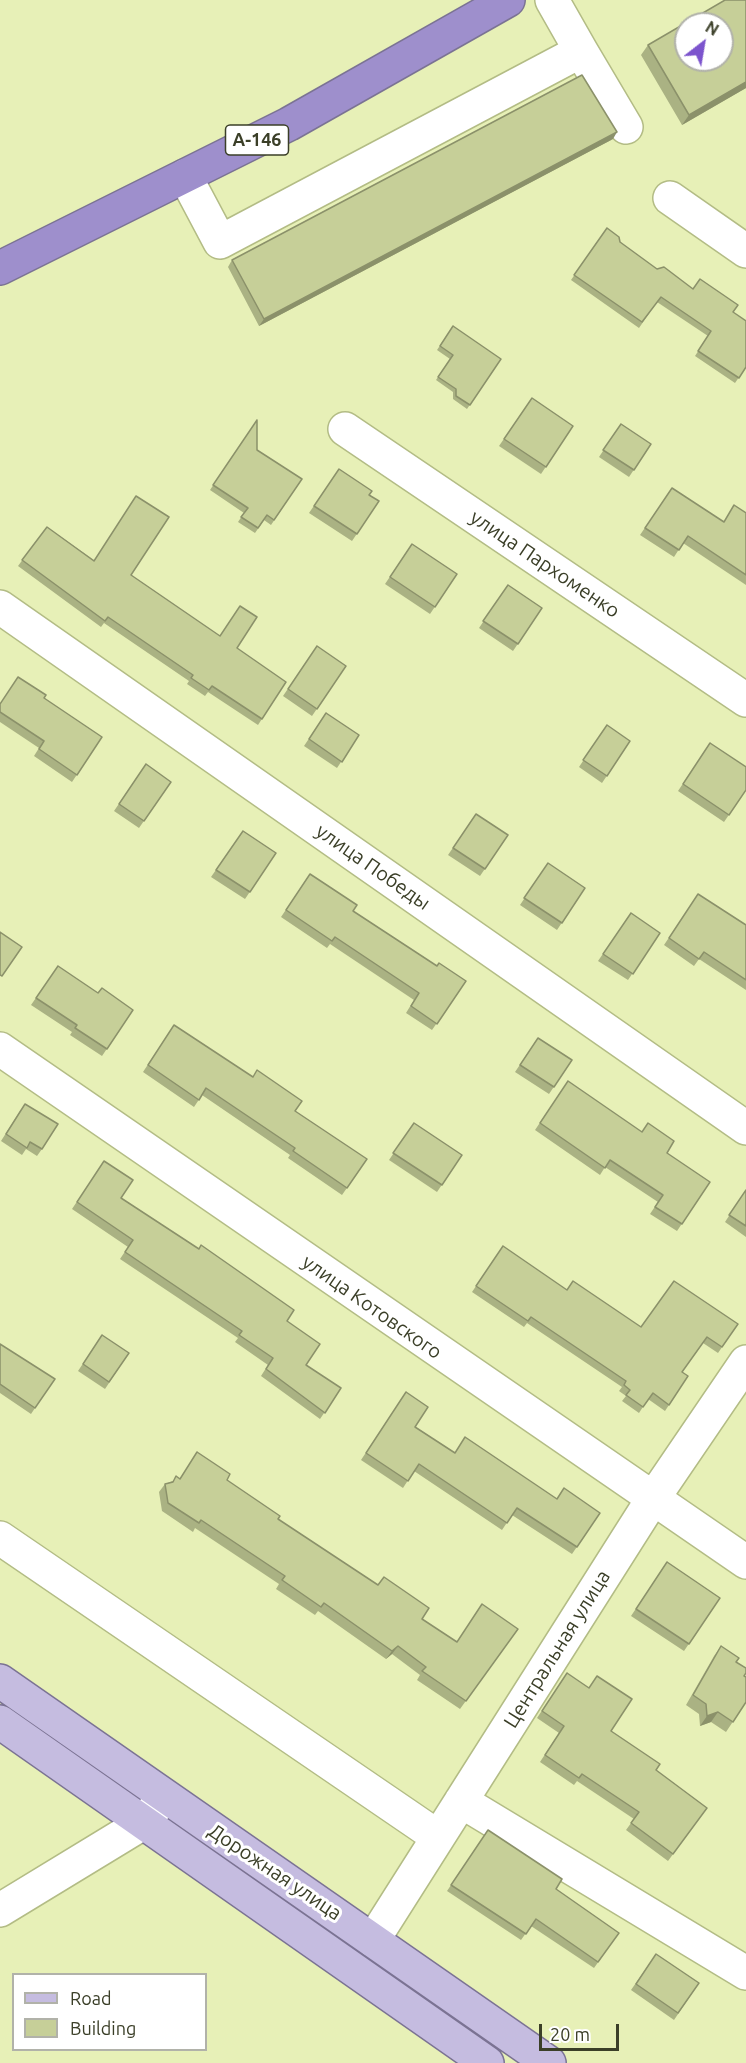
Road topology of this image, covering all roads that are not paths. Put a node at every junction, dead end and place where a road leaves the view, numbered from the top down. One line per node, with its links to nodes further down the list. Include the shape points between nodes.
1 (472, 0): 8 (highway, А-146, via 282,108)
2 (508, 0): 6 (highway, А-146, via 289,124)
3 (552, 0): 4 (street)
4 (581, 51): 5 (street); 6 (street, via 220,242)
5 (626, 127)
6 (185, 176): 10 (highway, А-146)
7 (670, 198): 9 (street)
8 (0, 249)
9 (746, 251)
10 (0, 268)
11 (345, 429): 13 (street, улица Пархоменко)
12 (0, 607): 15 (street, улица Победы)
13 (746, 699)
14 (0, 1049): 17 (street, улица Котовского)
15 (746, 1128)
16 (746, 1362): 17 (street, Центральная улица)
17 (652, 1500): 19 (street, улица Котовского); 23 (street, Центральная улица)
18 (0, 1538): 25 (street)
19 (746, 1562)
20 (0, 1681): 22 (main road, Дорожная улица)
21 (0, 1722): 24 (main road, Дорожная улица)
22 (164, 1796): 24 (street); 27 (main road, Дорожная улица)
23 (461, 1801): 25 (street, Центральная улица); 28 (street)
24 (143, 1823): 26 (street); 29 (main road, Дорожная улица)
25 (438, 1837): 27 (street, Центральная улица)
26 (0, 1910)
27 (374, 1940): 30 (main road, Дорожная улица)
28 (746, 1973)
29 (487, 2063)
30 (549, 2063)

